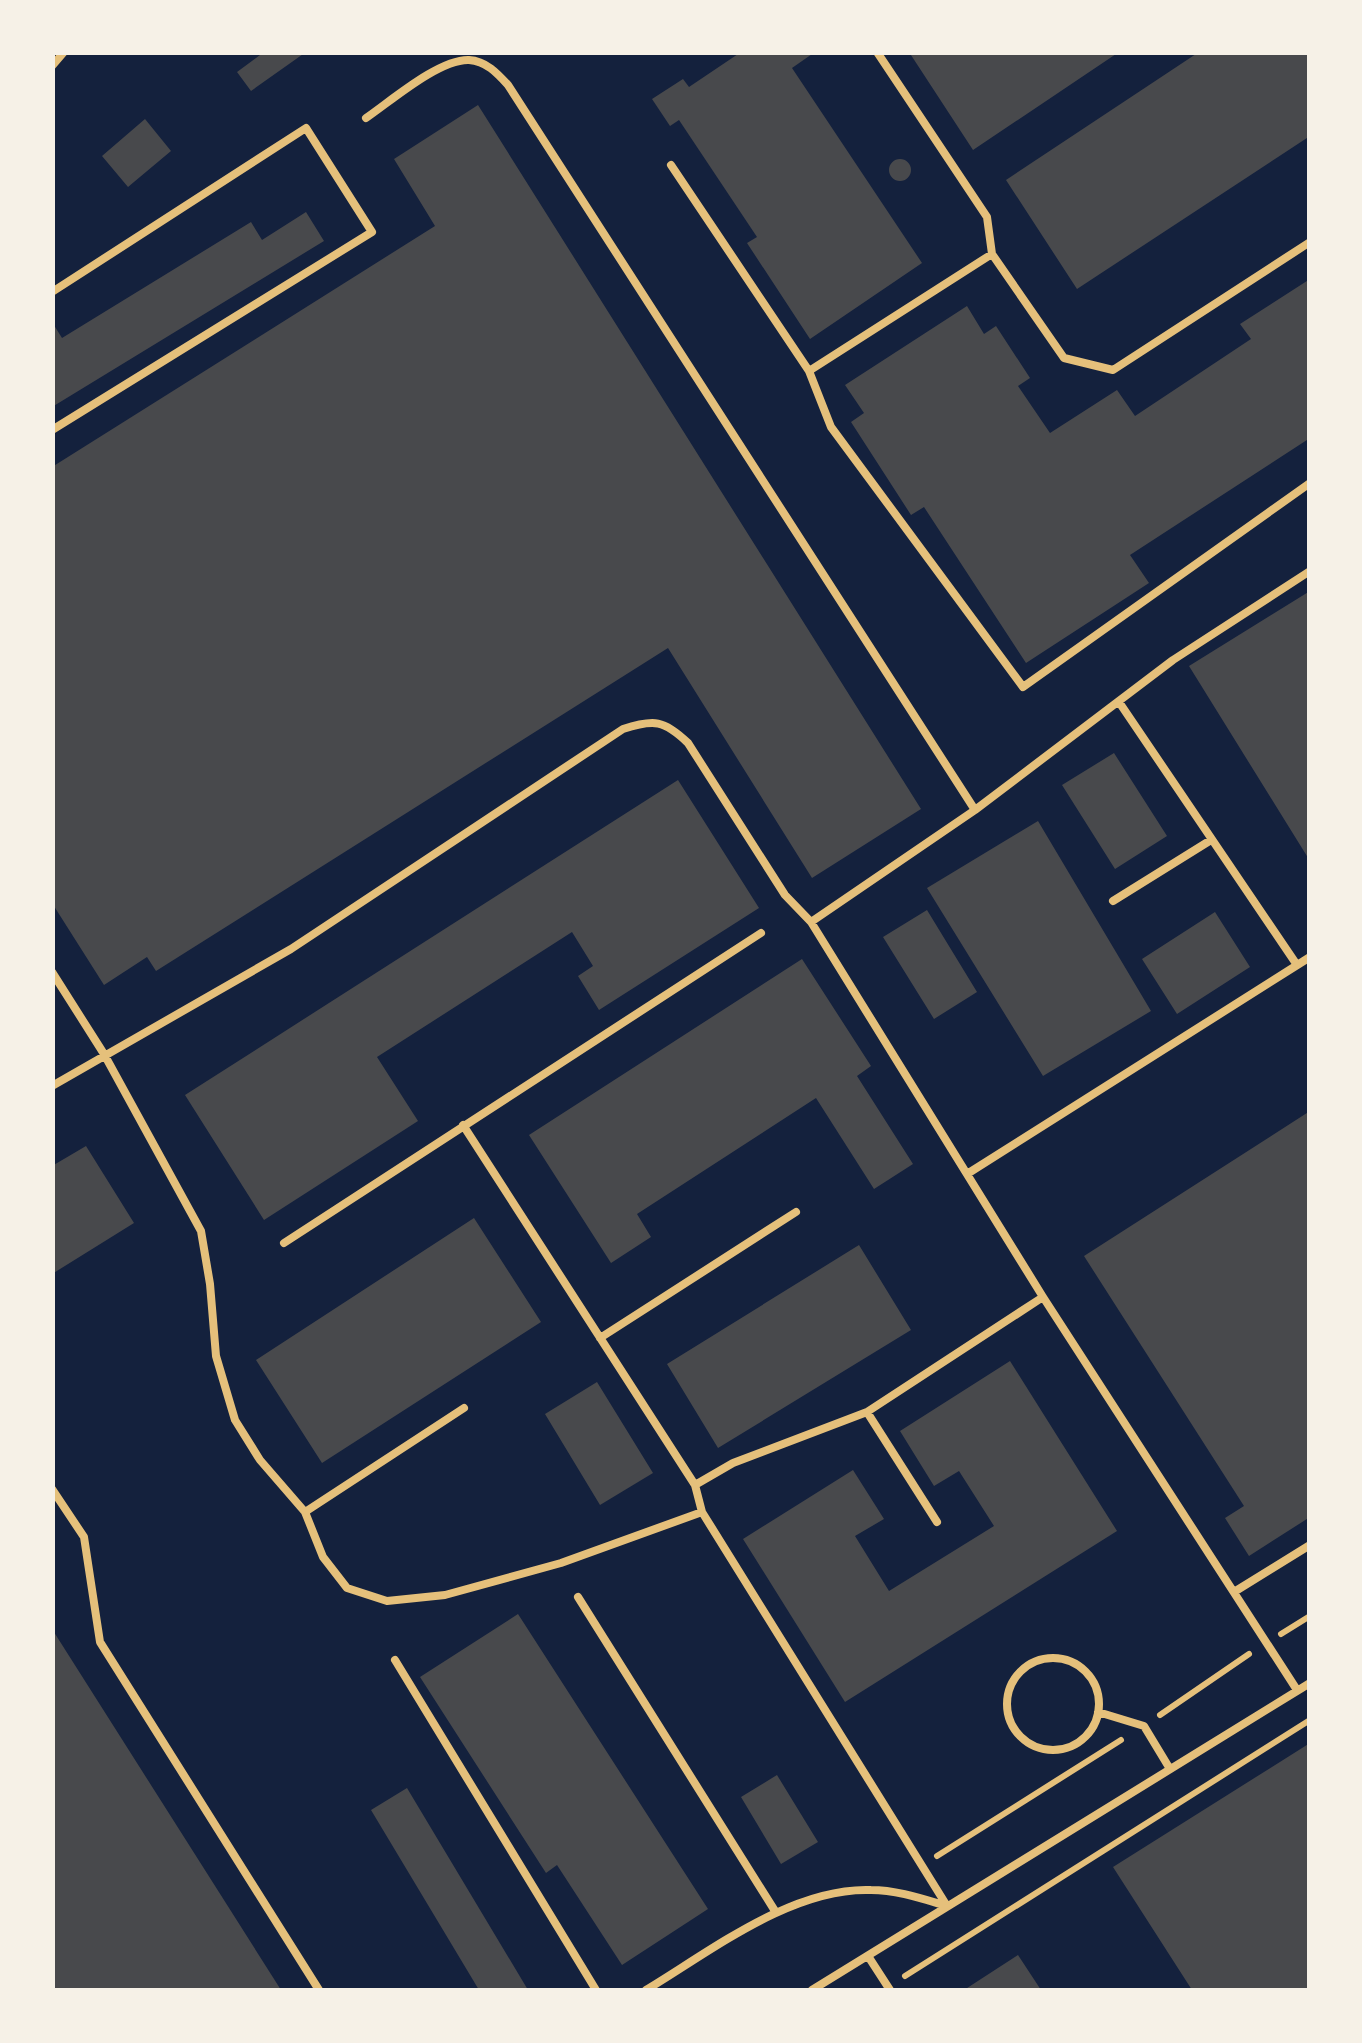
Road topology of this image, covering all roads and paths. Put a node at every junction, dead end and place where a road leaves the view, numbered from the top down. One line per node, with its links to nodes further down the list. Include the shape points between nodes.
1 (64, 52): 3 (lane)
2 (877, 52): 7 (lane, via 987,216)
3 (52, 66)
4 (366, 118): 14 (lane, via 446,64 469,60 490,66 508,85)
5 (671, 165): 9 (lane)
6 (1310, 242): 7 (lane, via 1114,370 1064,358)
7 (992, 254): 9 (lane)
8 (52, 292): 10 (lane, via 306,128 372,232)
9 (809, 371): 11 (lane, via 831,427 1023,687)
10 (52, 430)
11 (1310, 483)
12 (1310, 571): 13 (lane)
13 (1118, 702): 14 (lane); 15 (lane)
14 (975, 810): 17 (lane)
15 (1212, 840): 16 (lane); 20 (lane)
16 (1113, 900)
17 (811, 922): 22 (lane, via 784,894 688,743 669,725 646,722 622,729 292,949); 25 (lane)
18 (761, 934): 24 (lane)
19 (1310, 957): 20 (lane)
20 (1296, 965): 25 (lane)
21 (52, 972): 22 (lane)
22 (104, 1054): 23 (lane); 34 (lane, via 201,1231 216,1356 234,1420)
23 (52, 1086)
24 (463, 1125): 27 (lane); 29 (lane)
25 (967, 1174): 28 (lane)
26 (796, 1212): 29 (lane)
27 (284, 1242)
28 (1043, 1297): 31 (lane); 38 (lane)
29 (600, 1338): 32 (lane)
30 (464, 1408): 34 (lane)
31 (867, 1412): 32 (lane, via 733,1463); 36 (lane)
32 (694, 1485): 35 (lane)
33 (52, 1489): 50 (lane, via 84,1537 100,1642)
34 (305, 1512): 35 (lane, via 323,1557 347,1588 388,1601 445,1595 544,1568)
35 (702, 1512): 46 (lane)
36 (936, 1522)
37 (1310, 1545): 38 (lane)
38 (1234, 1592): 42 (lane)
39 (578, 1597): 47 (lane)
40 (395, 1660): 51 (lane)
41 (1310, 1683): 42 (lane)
42 (1297, 1690): 45 (lane)
43 (1098, 1712): 43 (lane, via 1094,1726 1073,1746 1044,1750 1019,1737 1006,1711 1007,1696 1032,1663 1061,1659 1094,1684); 45 (lane, via 1144,1726)
44 (1310, 1720): 49 (path)
45 (1170, 1769): 46 (lane)
46 (948, 1906): 47 (lane, via 870,1890); 48 (lane)
47 (775, 1911): 52 (lane)
48 (868, 1956): 49 (lane); 53 (lane)
49 (888, 1989)
50 (318, 1990)
51 (596, 1990)
52 (646, 1990)
53 (812, 1990)

